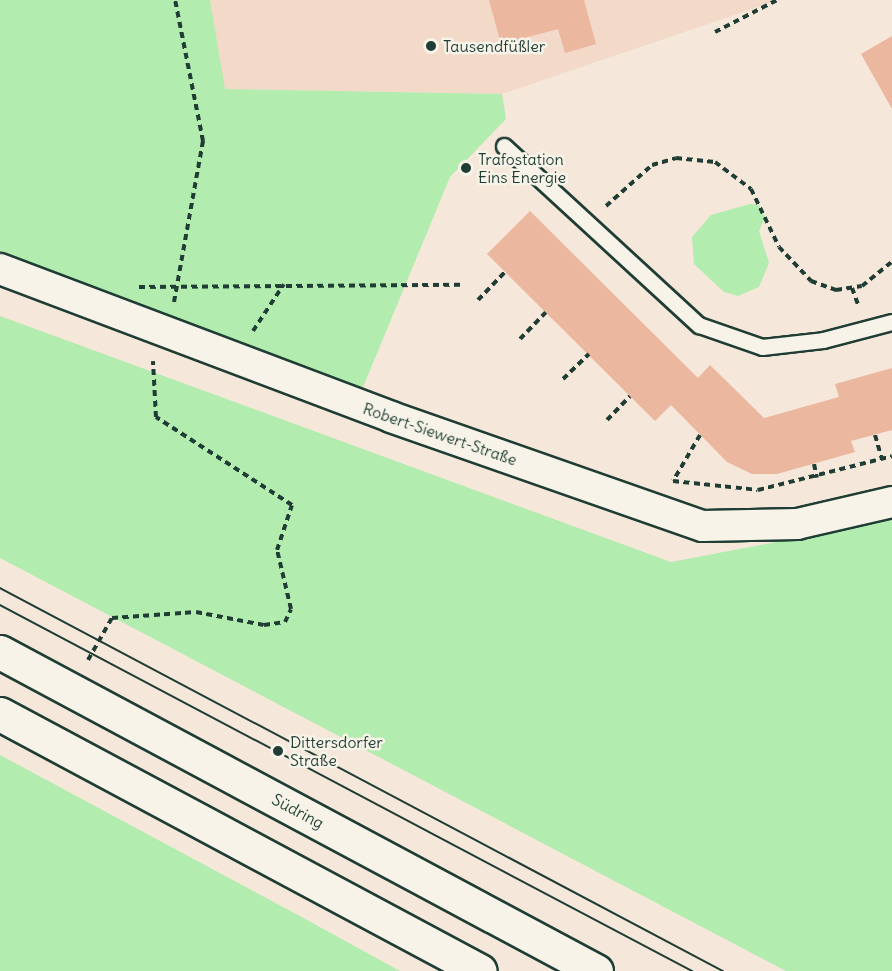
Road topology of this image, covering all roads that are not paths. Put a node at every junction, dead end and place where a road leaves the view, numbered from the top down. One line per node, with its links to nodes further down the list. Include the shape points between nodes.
1 (504, 146): 3 (lane, via 699,325 762,347 823,340)
2 (0, 269): 4 (street, Robert-Siewert-Straße, via 157,331 703,526 797,524)
3 (892, 322)
4 (892, 502)
5 (0, 652): 8 (main road, Südring)
6 (0, 714): 7 (main road)
7 (480, 971)
8 (596, 971)

